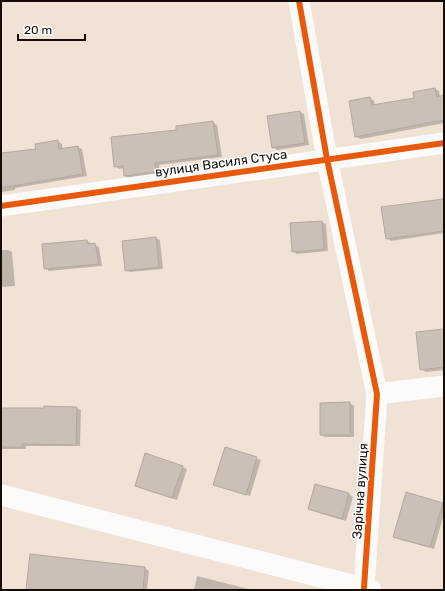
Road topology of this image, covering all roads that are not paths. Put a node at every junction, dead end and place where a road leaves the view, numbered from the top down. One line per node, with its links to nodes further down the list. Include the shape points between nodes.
1 (299, 1): 3 (street, Зарічна вулиця)
2 (444, 143): 3 (street, вулиця Василя Стуса)
3 (327, 159): 4 (street, вулиця Василя Стуса); 6 (street, Зарічна вулиця)
4 (1, 206)
5 (444, 386): 6 (street)
6 (377, 394): 8 (street, Зарічна вулиця)
7 (1, 495): 8 (street, Зарічна вулиця)
8 (367, 589)

